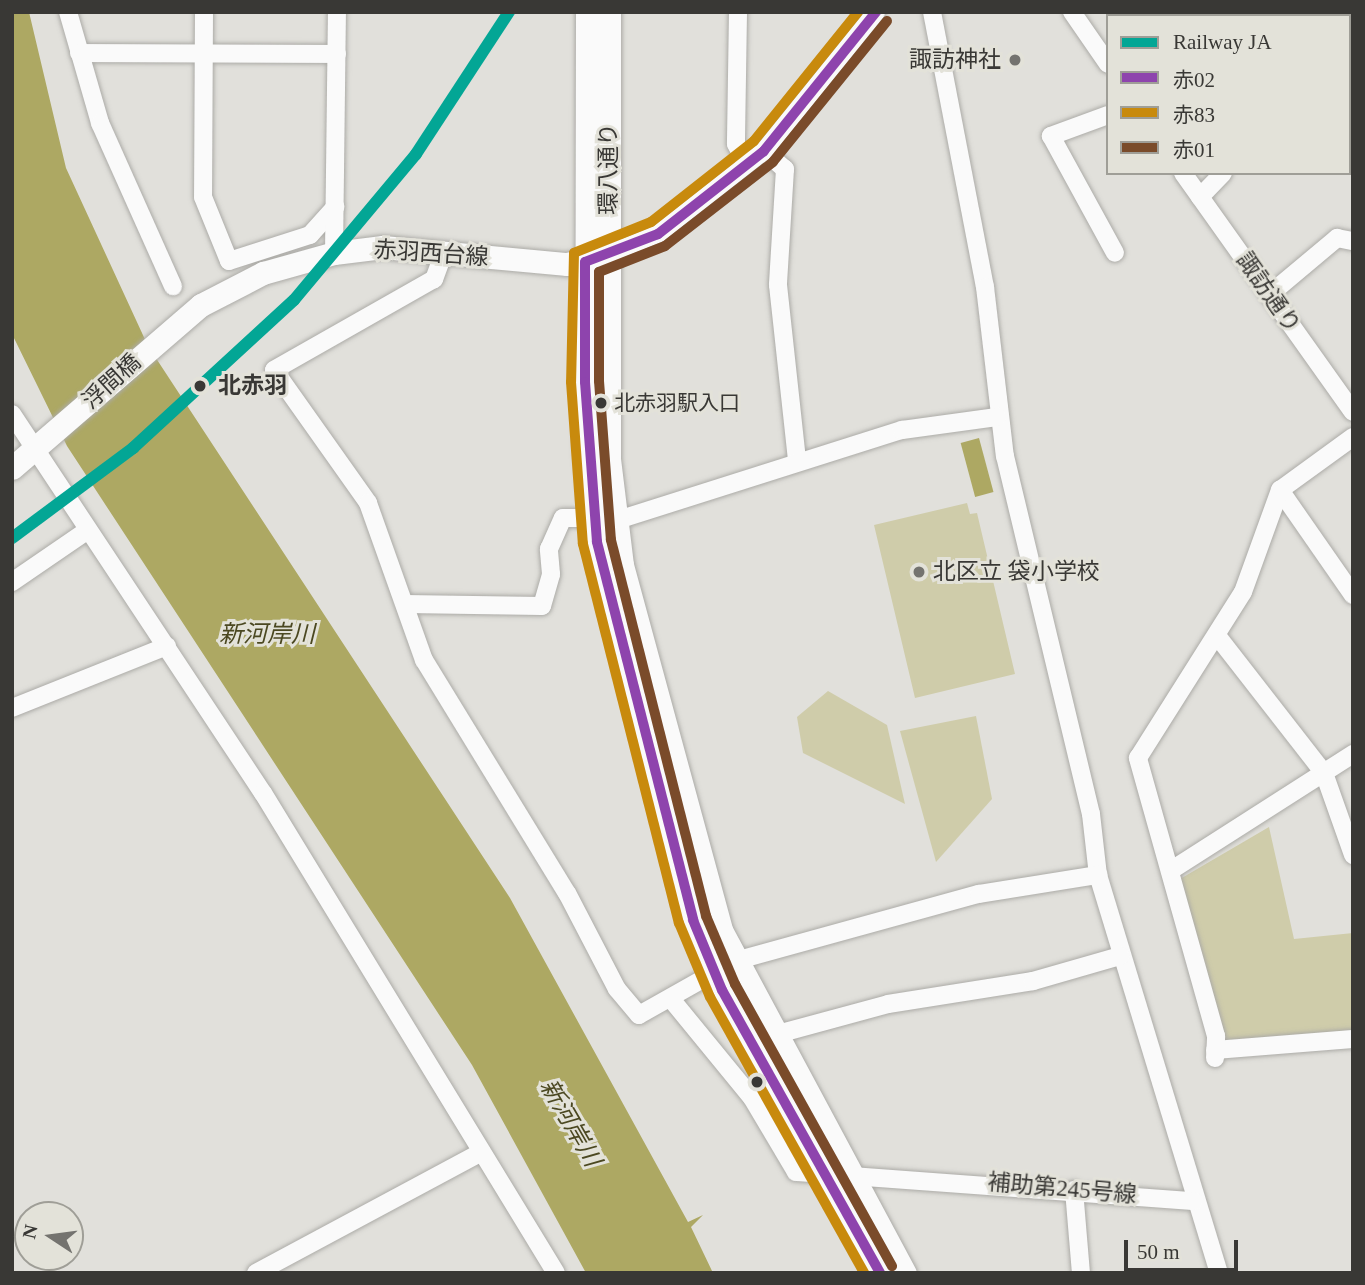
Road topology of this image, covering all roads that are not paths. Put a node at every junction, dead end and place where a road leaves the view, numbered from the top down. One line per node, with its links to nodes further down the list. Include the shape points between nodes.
1 (68, 12): 10 (street)
2 (204, 12): 11 (street)
3 (337, 12): 12 (street)
4 (587, 12): 26 (main road, 環八通り)
5 (609, 12): 25 (main road, 環八通り)
6 (738, 12): 16 (street, via 736,144)
7 (876, 12): 15 (street)
8 (932, 12): 32 (street, via 985,287)
9 (1072, 12): 13 (street)
10 (79, 53): 11 (street); 27 (street, via 100,122)
11 (204, 54): 12 (street); 20 (street, via 203,197 229,261 310,235)
12 (337, 54): 20 (street)
13 (1106, 61)
14 (1106, 116): 24 (street, via 1051,136)
15 (764, 151): 16 (street); 35 (street, via 785,169 778,285)
16 (746, 164): 25 (street, via 659,234)
17 (1184, 175): 19 (street, 諏訪通り)
18 (1221, 175): 19 (street)
19 (1200, 197): 28 (street, 諏訪通り)
20 (335, 207): 23 (street)
21 (1353, 241): 28 (street, via 1337,238)
22 (444, 251): 23 (main road, 赤羽西台線, via 383,247); 26 (main road, 赤羽西台線); 42 (street, via 434,278 274,370 368,503)
23 (334, 253): 29 (main road, 赤羽西台線, via 242,282)
24 (1115, 253)
25 (608, 254): 26 (main road, 赤羽西台線); 38 (main road, 環八通り)
26 (585, 262): 38 (main road, 環八通り)
27 (173, 286)
28 (1269, 295): 30 (street, 諏訪通り)
29 (183, 319): 34 (main road, 浮間橋)
30 (1353, 412)
31 (12, 414): 34 (street)
32 (997, 417): 35 (street, via 902,430); 51 (street, via 1091,814)
33 (1353, 437): 37 (street)
34 (37, 448): 36 (main road); 39 (street)
35 (797, 461): 38 (street)
36 (12, 468)
37 (1280, 490): 41 (street); 43 (street, via 1258,558)
38 (604, 519): 42 (street, via 558,522 542,606); 53 (main road, 環八通り, via 698,855); 54 (main road, 環八通り, via 693,920)
39 (88, 530): 40 (street); 44 (street)
40 (12, 582)
41 (1353, 595)
42 (405, 604): 55 (street, via 424,660 567,893 617,989 639,1015)
43 (1218, 637): 47 (street); 50 (street, via 1138,758)
44 (167, 646): 45 (street); 58 (street)
45 (12, 708)
46 (1353, 754): 47 (street)
47 (1324, 773): 48 (street); 50 (street)
48 (1348, 820): 49 (street)
49 (1353, 855)
50 (1170, 871): 57 (street, via 1215,1054)
51 (1098, 875): 52 (street); 53 (street, via 979,894)
52 (1120, 956): 56 (street, via 1033,981 888,1003); 62 (street)
53 (735, 961): 54 (street); 56 (main road, 環八通り)
54 (714, 972): 55 (street); 59 (main road, 環八通り)
55 (671, 999): 59 (street, 補助第245号線, via 752,1098 792,1170)
56 (774, 1035): 60 (main road, 環八通り)
57 (1353, 1039)
58 (482, 1152): 63 (street); 64 (street)
59 (825, 1176): 60 (street, 補助第245号線); 65 (main road, 環八通り)
60 (854, 1179): 61 (street, 補助第245号線); 66 (main road, 環八通り)
61 (1074, 1190): 62 (street, 補助第245号線); 67 (street)
62 (1196, 1198): 68 (street)
63 (257, 1273)
64 (556, 1273)
65 (880, 1273)
66 (905, 1273)
67 (1081, 1273)
68 (1219, 1273)

